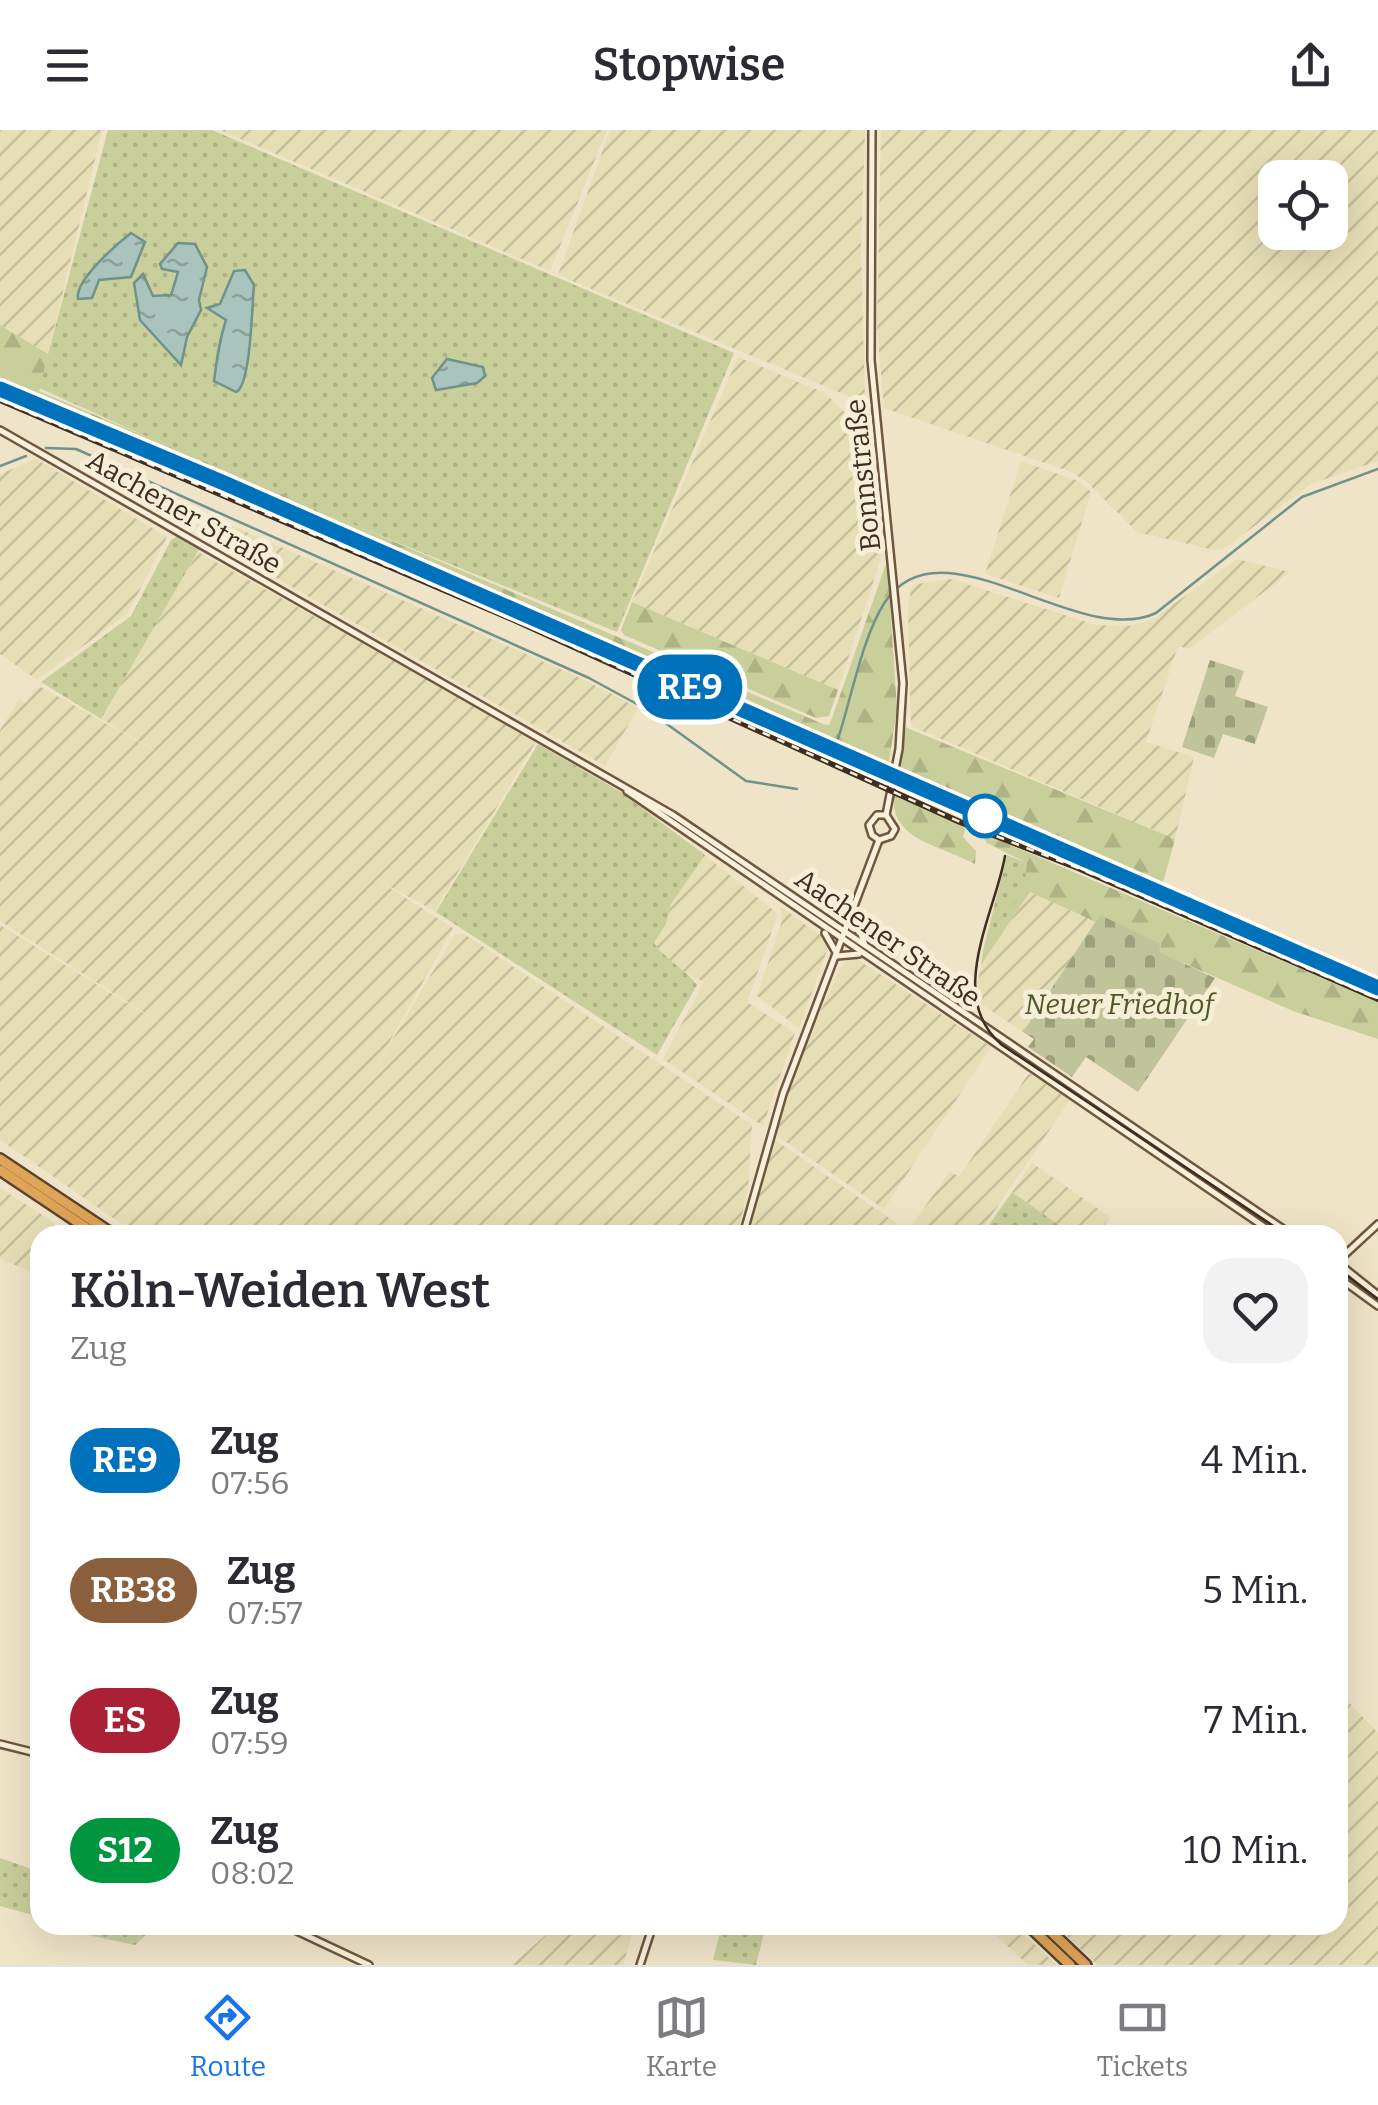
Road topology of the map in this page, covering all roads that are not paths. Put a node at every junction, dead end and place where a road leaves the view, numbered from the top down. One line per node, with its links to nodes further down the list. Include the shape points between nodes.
1 (872, 130): 4 (main road, Bonnstraße, via 871,360 896,582 902,724)
2 (0, 430): 3 (main road, Aachener Straße)
3 (608, 778): 7 (main road, Aachener Straße); 8 (main road, Aachener Straße)
4 (886, 814): 5 (main road, via 895,829); 5 (main road, via 870,825)
5 (880, 840): 6 (main road)
6 (854, 915): 8 (main road); 10 (main road)
7 (824, 930): 9 (main road, Aachener Straße); 12 (main road)
8 (846, 932): 9 (main road); 10 (main road, Aachener Straße)
9 (842, 943): 11 (main road, Aachener Straße); 12 (main road)
10 (865, 945): 13 (main road, Aachener Straße)
11 (859, 954): 12 (main road); 14 (main road, Aachener Straße)
12 (838, 956): 23 (main road, via 782,1094)
13 (1090, 1095): 14 (main road, via 1076,1091); 16 (main road, Aachener Straße)
14 (1074, 1098): 19 (main road, Aachener Straße)
15 (0, 1159): 22 (highway)
16 (1191, 1165): 18 (main road, Aachener Straße); 19 (main road)
17 (0, 1170): 21 (highway)
18 (1205, 1175): 19 (main road); 25 (main road, Aachener Straße)
19 (1190, 1177): 24 (main road, Aachener Straße)
20 (1378, 1224): 26 (main road)
21 (82, 1225)
22 (99, 1225)
23 (745, 1225)
24 (1261, 1225)
25 (1278, 1225)
26 (1348, 1252)
27 (1348, 1270): 29 (main road)
28 (1348, 1284): 30 (main road)
29 (1378, 1295)
30 (1378, 1306)
31 (0, 1744): 32 (main road)
32 (30, 1752)
33 (306, 1935): 37 (main road)
34 (650, 1935): 38 (main road)
35 (1038, 1935): 39 (highway)
36 (1054, 1935): 40 (highway)
37 (370, 1965)
38 (640, 1965)
39 (1070, 1965)
40 (1086, 1965)

